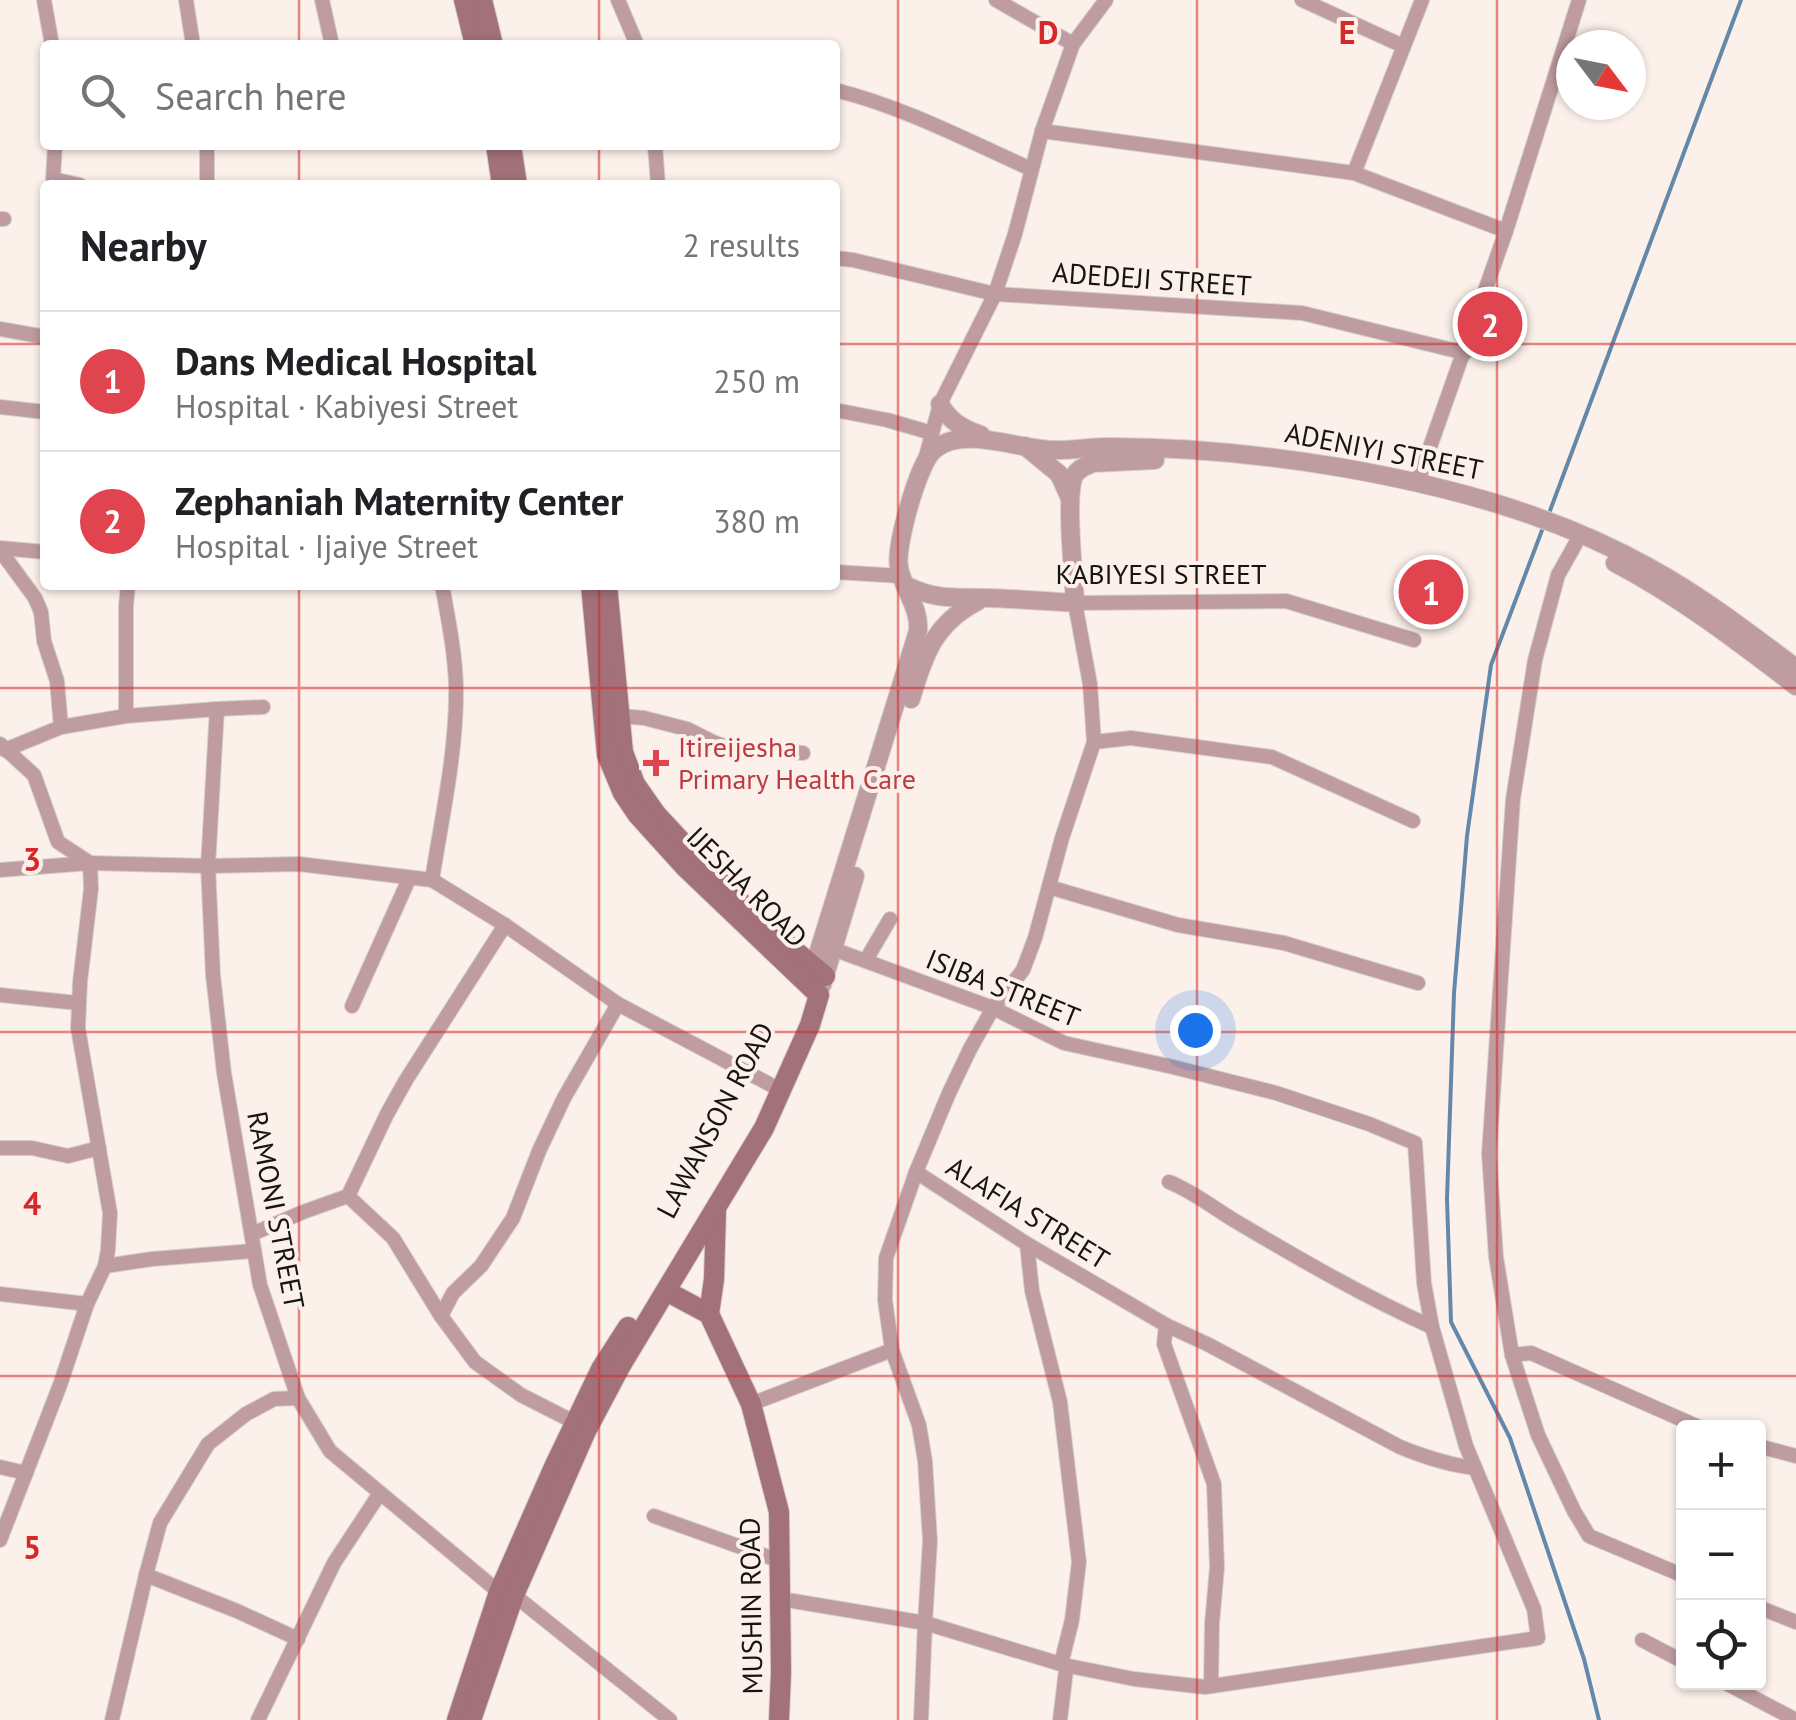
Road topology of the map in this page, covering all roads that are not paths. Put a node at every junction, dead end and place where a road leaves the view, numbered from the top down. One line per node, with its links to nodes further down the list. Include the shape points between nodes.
1 (44, 0): 12 (street)
2 (186, 0): 13 (street)
3 (322, 0): 14 (street)
4 (464, 0): 15 (main road)
5 (482, 0): 16 (main road)
6 (618, 0): 17 (street)
7 (996, 0): 18 (street)
8 (1106, 0): 18 (street)
9 (1302, 0): 19 (street)
10 (1422, 0): 19 (street)
11 (1579, 0): 34 (street)
12 (51, 40)
13 (192, 40)
14 (331, 40)
15 (475, 40)
16 (492, 40)
17 (635, 40)
18 (1073, 44): 21 (street)
19 (1403, 46): 28 (street)
20 (840, 91): 27 (street)
21 (1042, 130): 27 (street); 28 (street)
22 (55, 150): 29 (street)
23 (207, 150): 30 (street)
24 (497, 150): 31 (main road)
25 (512, 150): 32 (main road)
26 (656, 150): 33 (street)
27 (1031, 169): 36 (street)
28 (1354, 173): 34 (street)
29 (58, 180)
30 (207, 180)
31 (501, 180)
32 (516, 180)
33 (658, 180)
34 (1506, 231): 39 (street)
35 (840, 259): 36 (street, ADEDEJI STREET)
36 (995, 294): 39 (street, ADEDEJI STREET, via 1302,313); 40 (street)
37 (0, 329): 38 (street)
38 (40, 336)
39 (1464, 353): 48 (street)
40 (940, 404): 44 (street); 45 (street, via 968,430)
41 (0, 407): 42 (street)
42 (40, 411)
43 (840, 411): 44 (street)
44 (932, 433): 47 (street)
45 (1001, 442): 46 (street, ADENIYI STREET); 47 (street, ADENIYI STREET, via 948,440)
46 (1025, 446): 48 (street, ADENIYI STREET, via 1272,456); 49 (street, via 1063,478)
47 (925, 461): 55 (street, LAWANSON ROAD, via 902,532)
48 (1418, 481): 50 (street, ADENIYI STREET)
49 (1071, 502): 50 (street, ADENIYI STREET, via 1074,476 1084,466 1141,460 1292,469); 61 (street)
50 (1495, 507): 51 (street, ADENIYI STREET)
51 (1574, 538): 63 (street, ADENIYI STREET, via 1652,568); 64 (street, ADENIYI STREET, via 1674,596); 111 (street, via 1536,660 1513,799 1489,1154)
52 (0, 549): 53 (street); 69 (street, via 41,612)
53 (40, 552)
54 (840, 573): 55 (street)
55 (903, 581): 60 (street, KABIYESI STREET, via 925,595); 85 (street, LAWANSON ROAD, via 918,631)
56 (128, 590): 67 (street)
57 (443, 590): 79 (street, via 455,727)
58 (591, 590): 74 (main road, IJESHA ROAD, via 610,764 629,803)
59 (607, 590): 68 (main road, IJESHA ROAD)
60 (984, 598): 61 (street, KABIYESI STREET); 83 (street, via 943,626 920,669)
61 (1075, 603): 62 (street, KABIYESI STREET, via 1286,601); 70 (street)
62 (1414, 640)
63 (1796, 668)
64 (1796, 686)
65 (263, 706): 66 (street)
66 (217, 708): 67 (street); 76 (street, RAMONI STREET)
67 (126, 716): 69 (street)
68 (619, 716): 72 (street, via 688,729 732,748); 74 (main road, IJESHA ROAD, via 634,784)
69 (62, 727): 71 (street)
70 (1094, 742): 73 (street, via 1131,738 1272,757); 80 (street)
71 (2, 747): 75 (street, via 34,774 58,842)
72 (803, 753)
73 (1414, 820)
74 (690, 862): 85 (main road, IJESHA ROAD)
75 (90, 863): 76 (street); 77 (street); 88 (street)
76 (208, 866): 78 (street, via 299,864); 99 (street, RAMONI STREET, via 217,1022)
77 (0, 870)
78 (408, 879): 79 (street); 90 (street)
79 (432, 880): 82 (street)
80 (1049, 887): 86 (street, via 1178,925 1284,942); 91 (street, via 1022,970)
81 (890, 918): 84 (street)
82 (505, 925): 89 (street); 97 (street, via 406,1080)
83 (834, 949): 84 (street, ISIBA STREET); 85 (street)
84 (866, 960): 91 (street, ISIBA STREET)
85 (816, 981): 92 (main road, LAWANSON ROAD); 98 (main road, LAWANSON ROAD, via 798,1055)
86 (1418, 983)
87 (0, 994): 88 (street)
88 (78, 1003): 94 (street)
89 (618, 1004): 92 (street); 107 (street, via 564,1098 513,1218)
90 (352, 1006)
91 (993, 1008): 95 (street); 109 (street, ISIBA STREET, via 1064,1042 1276,1093 1415,1143)
92 (770, 1085): 115 (main road, LAWANSON ROAD, via 601,1369)
93 (0, 1148): 94 (street, via 68,1156)
94 (99, 1148): 102 (street, via 110,1214)
95 (916, 1172): 100 (street, ALAFIA STREET); 110 (street, ALAFIA STREET, via 886,1258)
96 (1169, 1182): 109 (street)
97 (348, 1196): 99 (street); 107 (street, via 393,1238)
98 (716, 1210): 103 (main road, LAWANSON ROAD); 106 (main road)
99 (252, 1234): 101 (street, RAMONI STREET)
100 (1027, 1244): 108 (street, ALAFIA STREET); 135 (street, via 1060,1402 1079,1562)
101 (253, 1251): 102 (street); 112 (street, RAMONI STREET)
102 (106, 1266): 105 (street)
103 (666, 1291): 106 (main road); 127 (main road, LAWANSON ROAD, via 586,1431)
104 (0, 1294): 105 (street)
105 (87, 1304): 120 (street)
106 (709, 1314): 113 (main road, MUSHIN ROAD)
107 (441, 1316): 115 (street, via 475,1362)
108 (1166, 1325): 119 (street, ALAFIA STREET, via 1400,1446); 136 (street, via 1164,1344 1214,1484 1218,1566)
109 (1432, 1327): 119 (street)
110 (892, 1350): 113 (street); 131 (street, ALAFIA STREET, via 926,1461)
111 (1512, 1355): 114 (street, via 1531,1353); 125 (street, via 1538,1435 1589,1536)
112 (298, 1398): 121 (street, RAMONI STREET, via 330,1451); 126 (street, via 274,1399 208,1444 160,1523)
113 (751, 1404): 124 (main road, MUSHIN ROAD, via 779,1512)
114 (1684, 1420)
115 (576, 1423): 127 (main road, LAWANSON ROAD)
116 (1766, 1448): 117 (street)
117 (1796, 1456)
118 (0, 1468): 120 (street)
119 (1475, 1468): 136 (street, via 1534,1608 1538,1638)
120 (26, 1473): 123 (street)
121 (380, 1493): 127 (street, RAMONI STREET); 132 (street, via 334,1563)
122 (654, 1516): 124 (street)
123 (0, 1540)
124 (780, 1562): 128 (main road, MUSHIN ROAD)
125 (1676, 1573)
126 (146, 1575): 132 (street); 138 (street)
127 (506, 1593): 140 (main road, LAWANSON ROAD); 141 (main road, LAWANSON ROAD); 142 (street, RAMONI STREET)
128 (781, 1599): 131 (street); 143 (main road, MUSHIN ROAD)
129 (1766, 1610): 130 (street)
130 (1796, 1622)
131 (926, 1623): 135 (street); 144 (street, ALAFIA STREET)
132 (298, 1639): 139 (street)
133 (1642, 1640): 134 (street)
134 (1676, 1658)
135 (1064, 1665): 136 (street); 145 (street)
136 (1210, 1686)
137 (1739, 1690): 146 (street)
138 (112, 1720)
139 (258, 1720)
140 (458, 1720)
141 (472, 1720)
142 (670, 1720)
143 (778, 1720)
144 (921, 1720)
145 (1060, 1720)
146 (1796, 1720)

